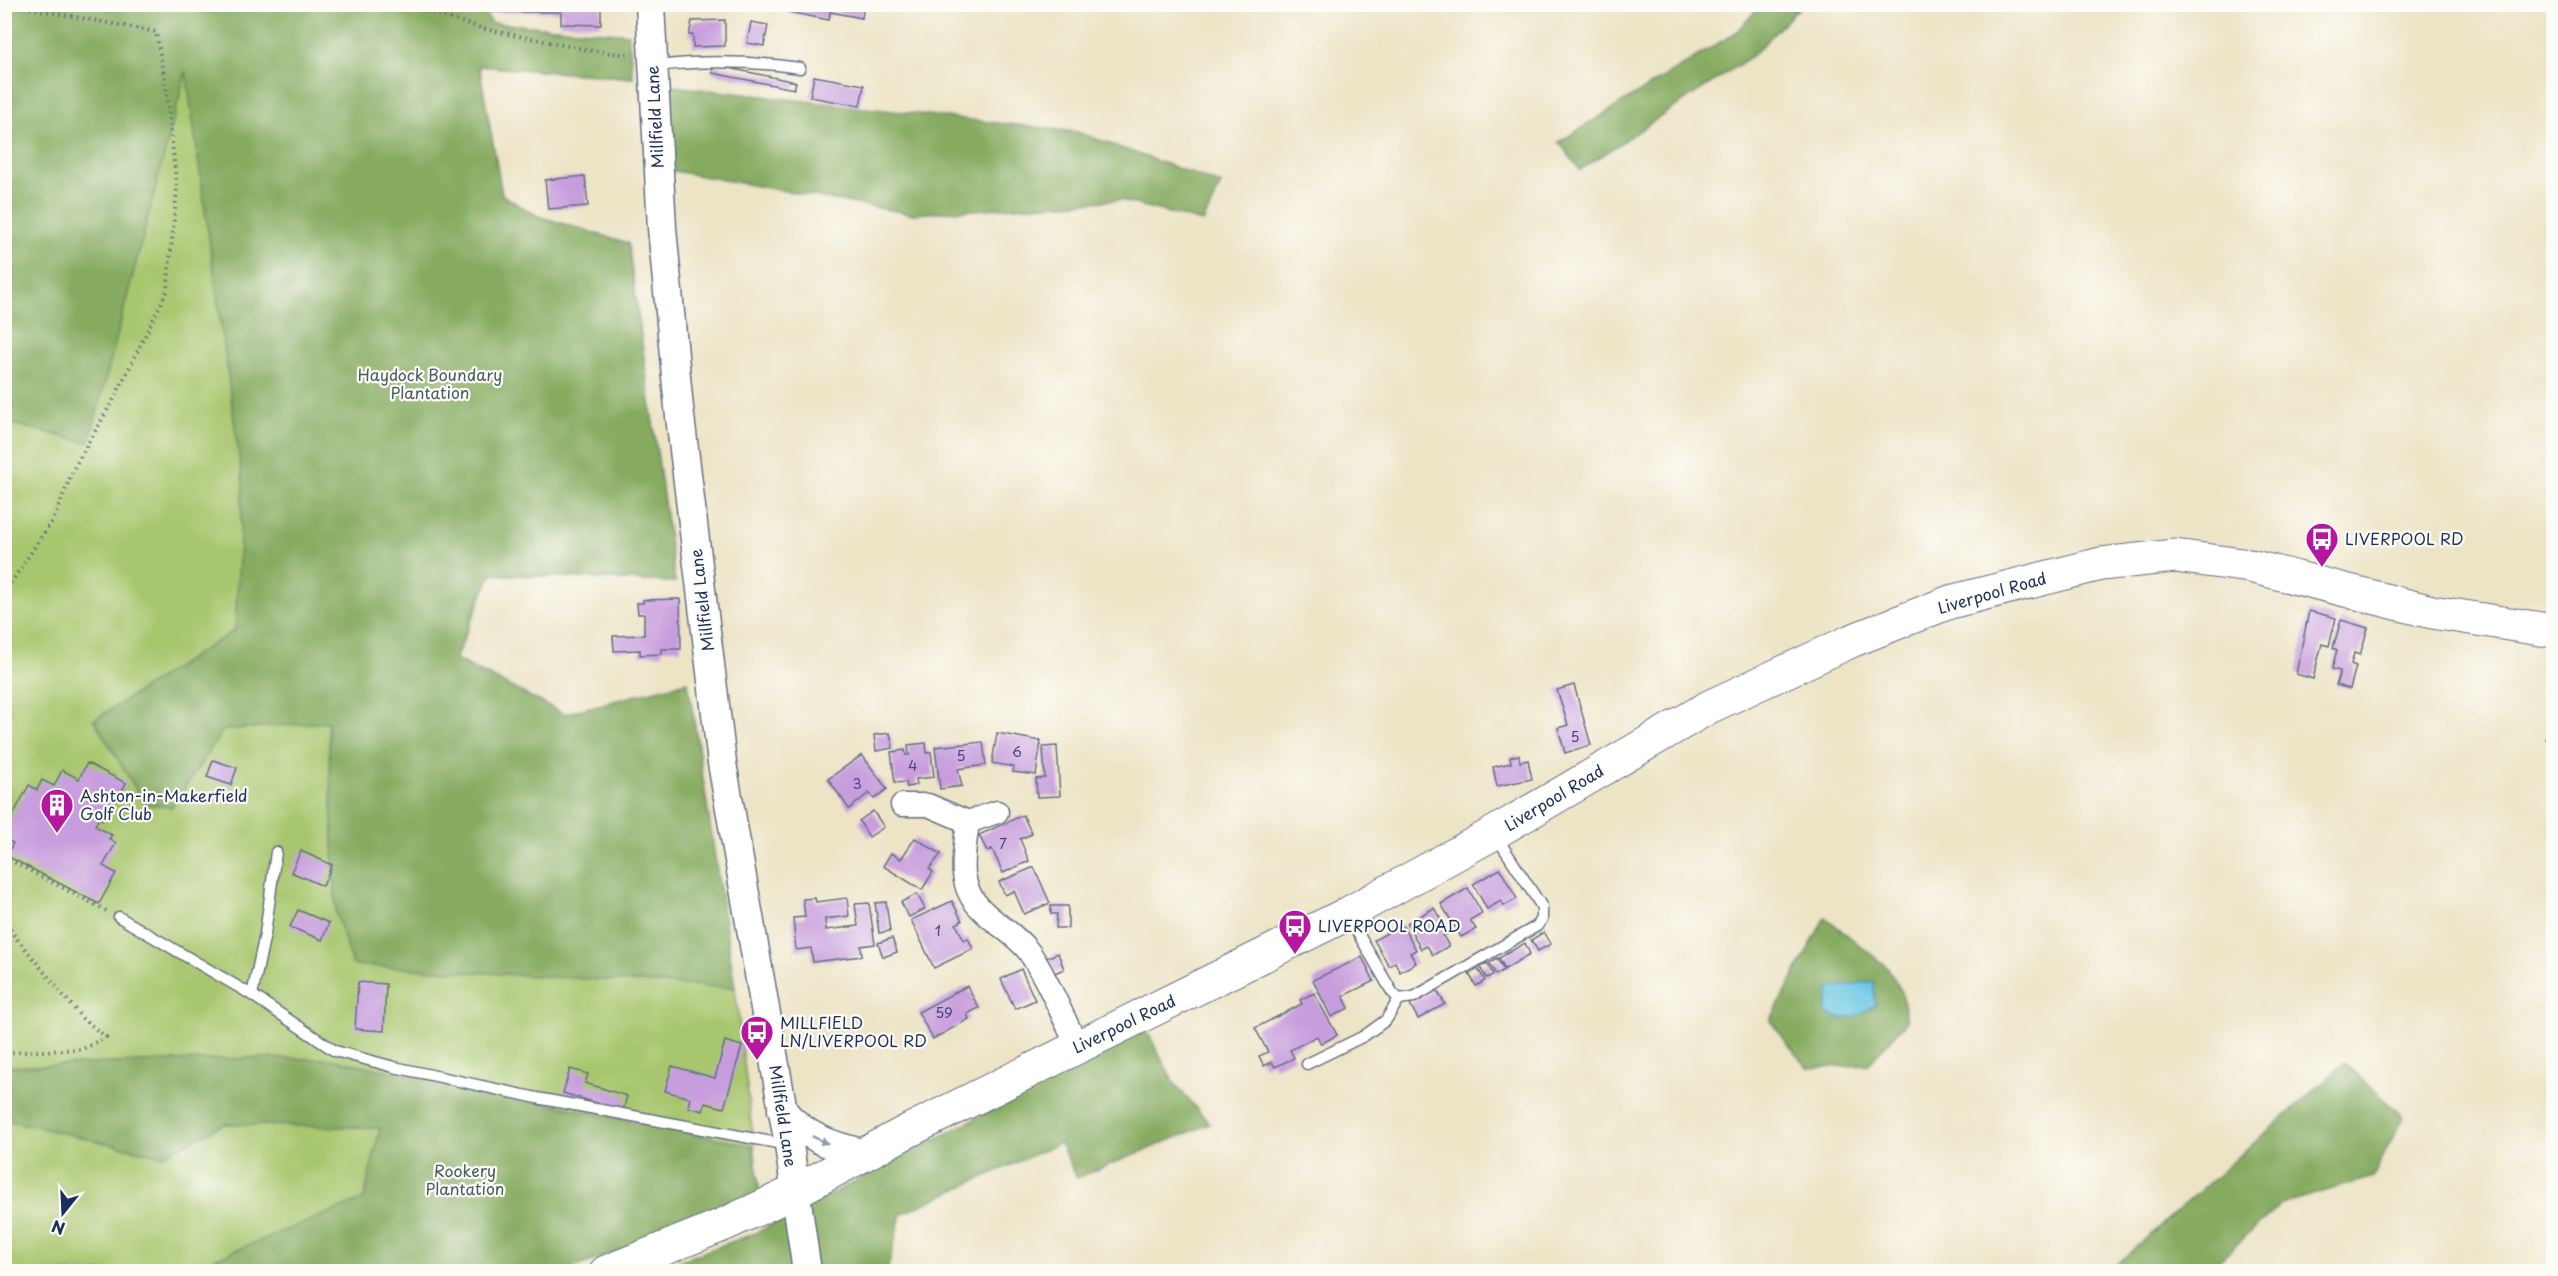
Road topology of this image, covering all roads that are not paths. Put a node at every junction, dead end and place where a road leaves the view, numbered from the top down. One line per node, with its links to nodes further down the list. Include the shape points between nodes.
1 (650, 4): 2 (street, Millfield Lane)
2 (652, 61): 3 (lane, via 732,61); 16 (street, Millfield Lane, via 678,397 722,763)
3 (800, 68)
4 (2553, 631): 8 (highway, Liverpool Road, via 2432,612 2226,561 2175,556 2101,564 1950,602 1780,672 1709,707)
5 (902, 805): 7 (street, via 928,805)
6 (997, 812): 7 (street)
7 (968, 822): 14 (street, via 962,865 969,894 1030,953)
8 (1494, 833): 10 (highway, Liverpool Road); 13 (lane, via 1542,907 1542,919 1537,926 1414,997)
9 (276, 852): 12 (lane)
10 (1347, 914): 13 (lane); 14 (highway, Liverpool Road)
11 (119, 917): 12 (lane)
12 (252, 995): 17 (lane, via 335,1051 537,1098)
13 (1399, 999): 15 (lane, via 1386,1020 1364,1036)
14 (1078, 1047): 18 (highway, Liverpool Road)
15 (1306, 1064)
16 (782, 1110): 17 (street, Millfield Lane); 18 (street, one-way to 18, via 818,1141)
17 (789, 1145): 19 (street, Millfield Lane)
18 (866, 1154): 19 (highway, Liverpool Road)
19 (794, 1192): 20 (highway, Liverpool Road); 21 (street, Millfield Lane)
20 (606, 1272)
21 (807, 1272)

